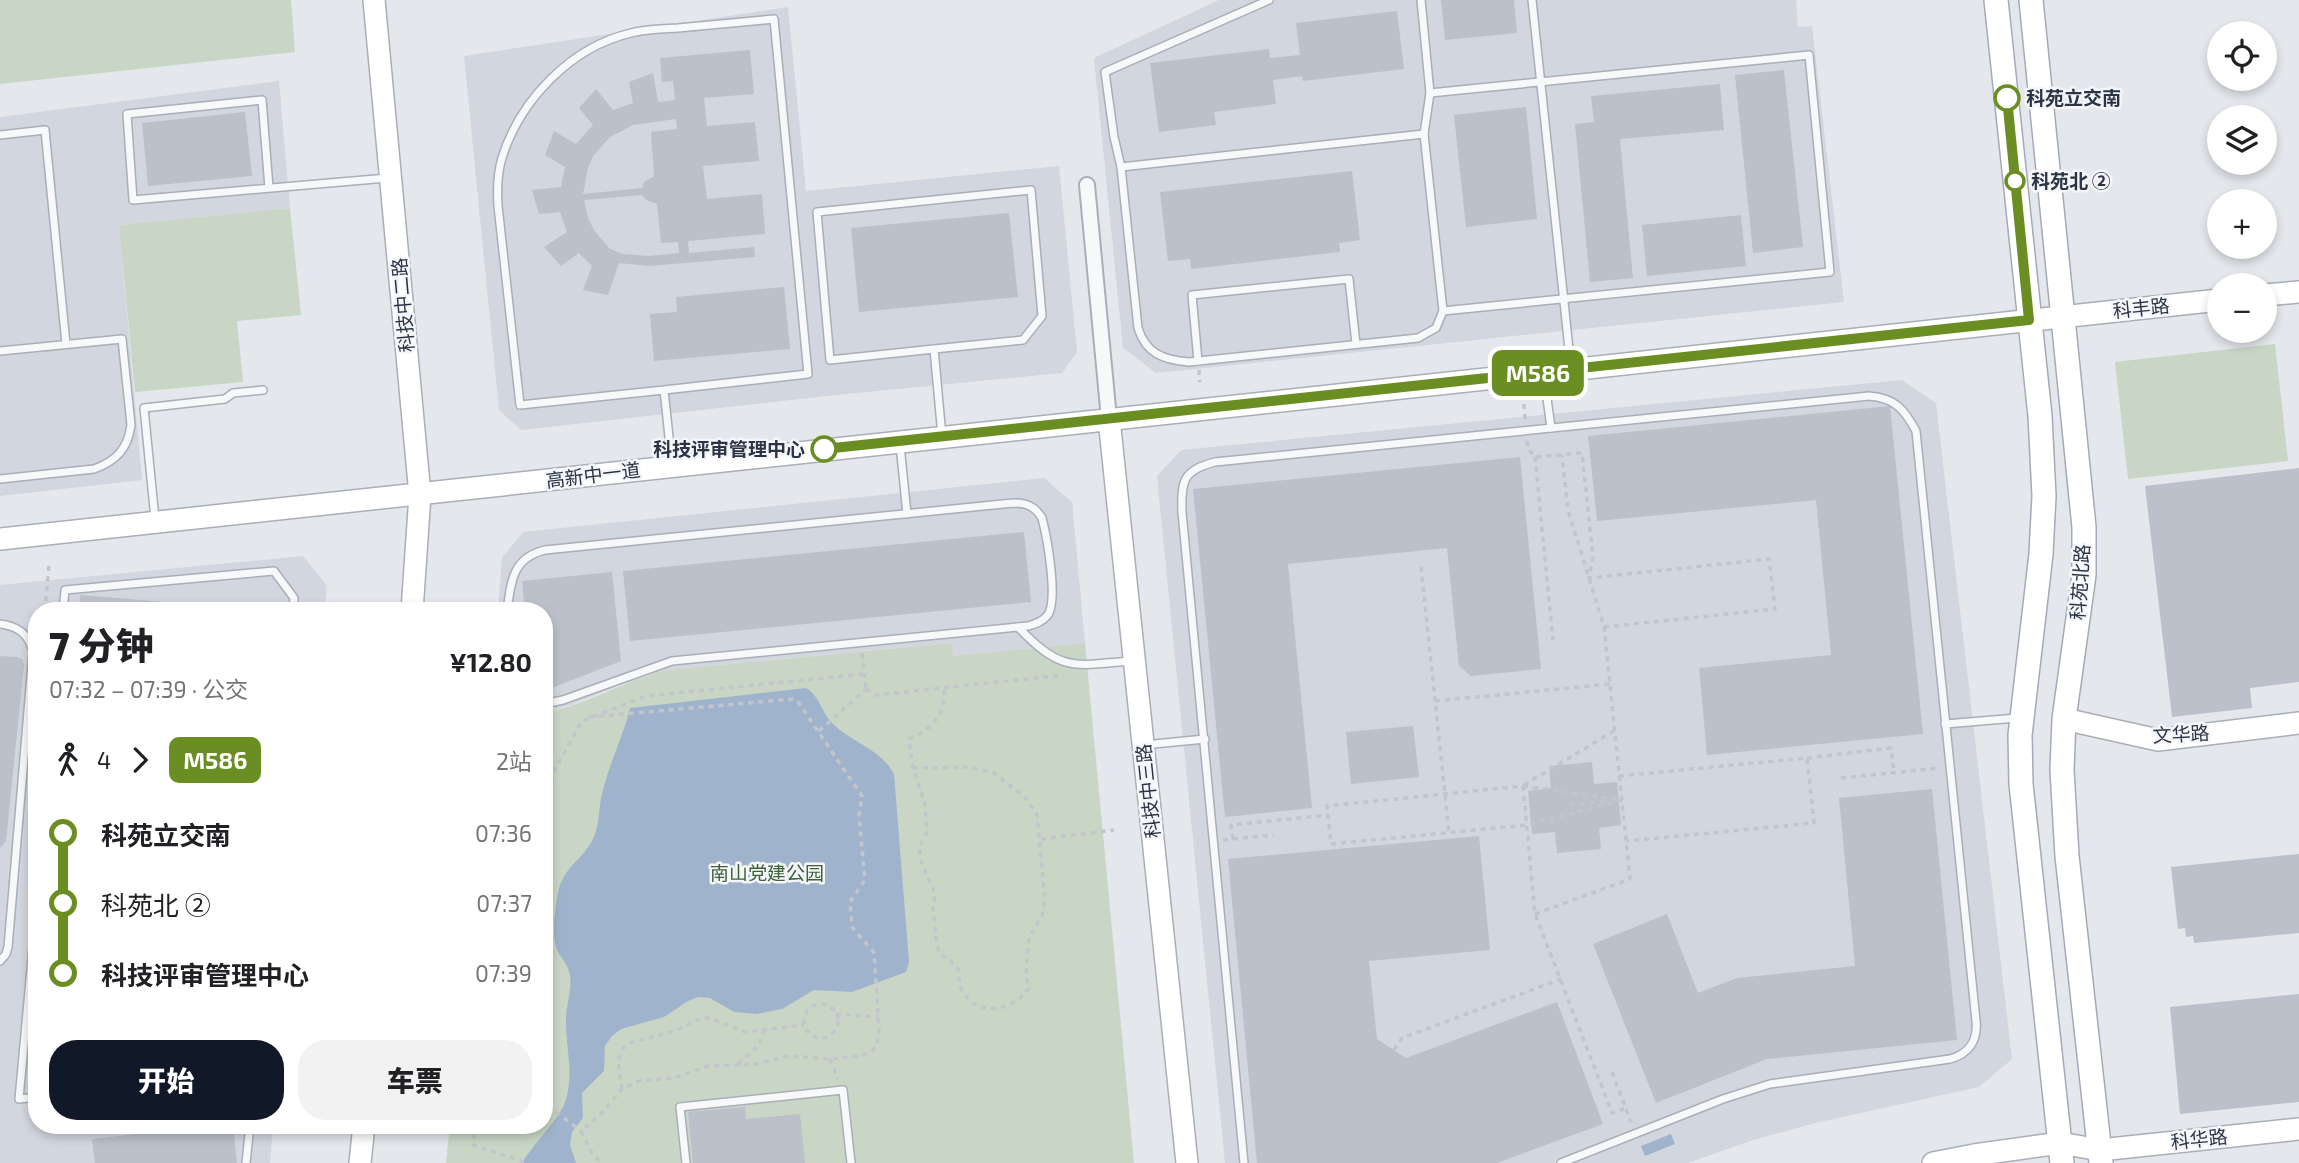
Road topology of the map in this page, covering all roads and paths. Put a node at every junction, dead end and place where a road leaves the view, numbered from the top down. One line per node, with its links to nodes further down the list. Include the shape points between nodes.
1 (374, 0): 12 (street, 科技中二路)
2 (1269, 0): 11 (lane, via 1105,72)
3 (1421, 0): 8 (lane)
4 (1532, 0): 7 (lane)
5 (1996, 0): 21 (main road)
6 (2031, 0): 20 (main road, 科苑北路)
7 (1541, 82): 8 (lane); 17 (lane); 17 (lane, via 1809,55 1830,272)
8 (1430, 93): 9 (lane)
9 (1424, 134): 11 (lane); 19 (lane)
10 (0, 135): 22 (lane, via 46,130)
11 (1121, 167): 26 (lane, via 1141,339 1164,358)
12 (391, 178): 14 (lane); 40 (street, 科技中二路)
13 (1087, 185): 31 (street)
14 (270, 188): 14 (lane, via 133,201 127,114 262,100)
15 (2299, 292): 16 (street)
16 (2277, 294)
17 (1564, 299): 19 (lane); 27 (lane)
18 (2207, 301): 20 (street, 科丰路)
19 (1443, 311): 23 (lane, via 1436,328 1427,335)
20 (2062, 317): 21 (street, 高新中一道); 69 (main road, 科苑北路, via 2084,527 2084,575)
21 (2029, 320): 27 (street, 高新中一道); 68 (main road, via 2044,496)
22 (66, 344): 25 (lane); 39 (lane, via 122,339 131,425 125,448 94,469)
23 (1356, 344): 26 (lane); 26 (lane, via 1349,279 1192,295)
24 (933, 349): 24 (lane, via 830,360 817,212 1031,190 1042,316 1023,340); 33 (lane)
25 (0, 351)
26 (1198, 361)
27 (1571, 369): 28 (street, 高新中一道)
28 (1544, 372): 31 (street, 高新中一道); 32 (lane)
29 (263, 390): 42 (lane, via 144,408)
30 (664, 390): 30 (lane, via 808,374 774,19 632,33 607,41 564,67 539,93 502,159 498,206 520,405); 38 (lane)
31 (1109, 419): 33 (street, 高新中一道); 58 (street, 科技中三路)
32 (1551, 428): 71 (lane, via 1869,396 1895,401 1916,431); 74 (lane, via 1215,462 1189,472 1183,482 1182,504)
33 (942, 436): 34 (street, 高新中一道)
34 (899, 441): 38 (street, 高新中一道); 41 (lane)
35 (1582, 453): 46 (path, via 1592,557)
36 (1562, 455): 46 (path, via 1568,510)
37 (1535, 457): 55 (path)
38 (672, 465): 40 (street, 高新中一道)
39 (0, 479)
40 (420, 495): 42 (street, 高新中一道); 50 (street, 科技中二路)
41 (907, 514): 51 (lane, via 545,550 532,553 515,571); 54 (lane, via 1013,503 1038,510 1045,528 1052,607 1040,622)
42 (156, 523): 43 (street, 高新中一道)
43 (0, 539)
44 (49, 564): 47 (path)
45 (1421, 567): 64 (path)
46 (1589, 578): 53 (path); 53 (path, via 1769,559 1775,609)
47 (46, 602)
48 (64, 602): 49 (lane, via 65,590 274,571)
49 (294, 602)
50 (413, 602)
51 (509, 602)
52 (0, 624): 56 (lane, via 18,628)
53 (1604, 626): 61 (path)
54 (1018, 627): 57 (lane); 58 (lane, via 1045,652 1068,664)
55 (1553, 640)
56 (28, 641)
57 (861, 642): 59 (path); 65 (lane, via 672,660)
58 (1134, 660): 75 (street, 科技中三路)
59 (865, 674): 63 (path); 67 (path, via 646,696)
60 (1073, 674): 62 (path)
61 (1610, 684): 64 (path); 72 (path)
62 (944, 687): 63 (path, via 875,695); 78 (path, via 945,700 937,720 909,739)
63 (866, 689): 73 (path)
64 (1435, 701): 84 (path)
65 (553, 702)
66 (28, 711): 97 (lane, via 8,947)
67 (589, 717): 73 (path, via 793,699); 79 (path, via 582,721)
68 (2022, 718): 71 (lane); 119 (main road, via 2022,796)
69 (2064, 719): 70 (street, 文华路, via 2158,740); 120 (main road, 科苑北路, via 2067,856)
70 (2299, 723)
71 (1945, 724): 77 (lane)
72 (1615, 730): 81 (path); 83 (path)
73 (819, 732): 101 (path, via 862,796 859,816 865,880 850,902 851,915 852,927 874,954)
74 (1205, 739): 75 (lane); 94 (lane)
75 (1143, 745): 127 (street, 科技中三路)
76 (1807, 758): 80 (path, via 1891,748); 81 (path); 95 (path, via 1814,822)
77 (1949, 767): 80 (path); 115 (lane, via 1977,1032 1969,1048 1950,1059 1770,1084)
78 (912, 768): 92 (path, via 969,767 994,774 1033,806); 92 (path, via 924,800 927,832 919,845 920,859 935,891 938,950 957,966 961,991 977,1007 1010,1006 1029,988 1030,936 1044,906)
79 (553, 772)
80 (1894, 773): 82 (path)
81 (1619, 776): 85 (path)
82 (1841, 778)
83 (1523, 786): 84 (path); 85 (path); 88 (path)
84 (1445, 794): 87 (path, via 1327,806); 90 (path)
85 (1622, 800): 86 (path); 88 (path); 95 (path)
86 (1570, 805)
87 (1328, 815): 90 (path, via 1331,844); 93 (path, via 1231,825)
88 (1527, 825): 90 (path); 96 (path)
89 (1114, 830): 92 (path)
90 (1449, 833)
91 (1274, 835): 93 (path)
92 (1041, 839)
93 (1233, 839): 94 (path)
94 (1214, 841): 128 (lane)
95 (1626, 841): 96 (path, via 1630,879)
96 (1535, 914): 98 (path)
97 (0, 961)
98 (1561, 979): 104 (path, via 1402,1038); 111 (path, via 1612,1113)
99 (28, 1002): 110 (lane, via 19,1099)
100 (836, 1014): 101 (path); 102 (path, via 830,1007 815,1005 805,1015); 102 (path, via 838,1025 829,1037 814,1037)
101 (880, 1017): 105 (path, via 873,1051)
102 (804, 1025): 103 (path)
103 (764, 1031): 106 (path, via 759,1045); 108 (path, via 745,1032 701,1018 675,1031 629,1043 620,1053)
104 (1394, 1050)
105 (830, 1059): 106 (path, via 788,1056); 109 (path)
106 (737, 1065): 108 (path, via 708,1066)
107 (1612, 1072): 111 (path)
108 (622, 1089): 114 (path)
109 (843, 1090): 125 (lane, via 680,1107); 126 (lane)
110 (28, 1098)
111 (1625, 1108): 115 (path)
112 (553, 1110): 114 (path)
113 (2299, 1129): 120 (street, 科华路)
114 (580, 1130): 124 (path)
115 (1635, 1133): 129 (lane)
116 (249, 1134): 121 (lane)
117 (363, 1134): 122 (street)
118 (474, 1134): 123 (path, via 473,1145)
119 (2061, 1153): 120 (street, 科华路); 130 (street, 科华路, via 1974,1155)
120 (2094, 1159)
121 (246, 1163)
122 (360, 1163)
123 (527, 1163)
124 (601, 1163)
125 (685, 1163)
126 (851, 1163)
127 (1187, 1163)
128 (1244, 1163)
129 (1561, 1163)
130 (1933, 1163)

